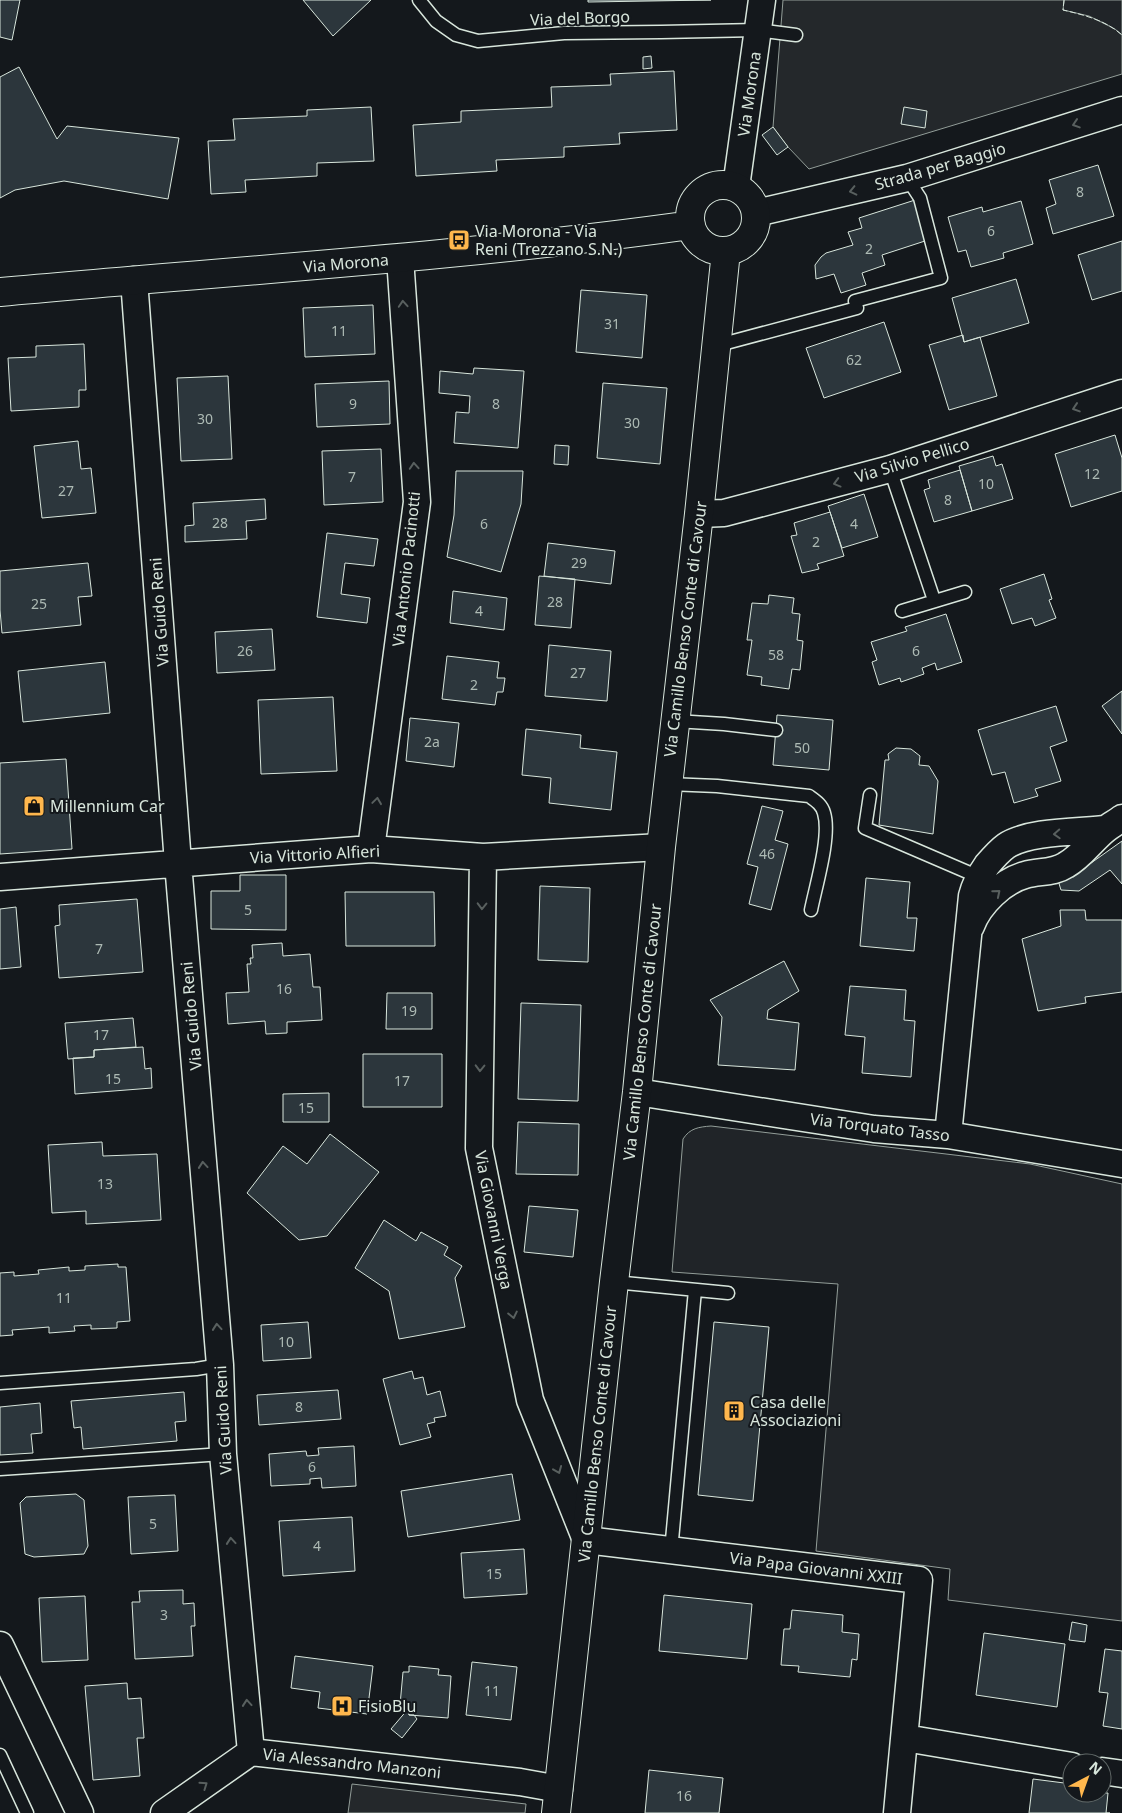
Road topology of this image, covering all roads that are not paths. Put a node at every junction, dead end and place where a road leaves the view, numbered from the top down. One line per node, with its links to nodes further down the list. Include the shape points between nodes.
1 (419, 0): 3 (lane, Via del Borgo, via 436,21 456,35 478,41 564,34)
2 (762, 0): 3 (street, Via Morona)
3 (757, 30): 4 (lane, Via del Borgo); 7 (street, Via Morona)
4 (796, 35)
5 (1122, 110): 6 (street, Strada per Baggio, one-way to 6)
6 (907, 178): 8 (street, Strada per Baggio, one-way to 8); 14 (lane, via 920,198 941,278 855,301 858,308)
7 (736, 187): 8 (main road, via 748,195); 9 (main road, via 719,185 702,192 692,207)
8 (756, 213): 10 (main road, via 754,231 749,239)
9 (691, 225): 10 (main road, via 703,244); 11 (main road, Via Morona)
10 (726, 251): 14 (main road, Via Camillo Benso Conte di Cavour)
11 (400, 258): 12 (main road, Via Morona); 27 (street, Via Antonio Pacinotti, one-way to 11, via 417,502)
12 (134, 280): 13 (main road, Via Morona); 29 (street, Via Guido Reni)
13 (0, 292)
14 (715, 346): 17 (main road, Via Camillo Benso Conte di Cavour)
15 (1122, 393): 16 (street, Via Silvio Pellico, one-way to 16)
16 (890, 469): 17 (street, Via Silvio Pellico, one-way to 17, via 724,513); 19 (lane)
17 (699, 514): 21 (main road, Via Camillo Benso Conte di Cavour)
18 (965, 592): 19 (lane)
19 (934, 600): 20 (lane)
20 (902, 611)
21 (675, 721): 22 (lane); 23 (main road, Via Camillo Benso Conte di Cavour)
22 (776, 730)
23 (668, 784): 26 (main road, Via Camillo Benso Conte di Cavour); 32 (lane, via 810,796 820,804 826,837)
24 (870, 795): 31 (lane, via 865,828)
25 (1114, 824): 31 (street, one-way to 31, via 1022,839 996,854); 33 (street, one-way to 25, via 975,915 1005,886 1025,875 1066,866)
26 (661, 846): 28 (street, Via Vittorio Alfieri); 34 (main road, Via Camillo Benso Conte di Cavour)
27 (371, 849): 28 (street, Via Vittorio Alfieri); 29 (street, Via Vittorio Alfieri)
28 (483, 857): 44 (street, Via Giovanni Verga, one-way to 44, via 478,1148 530,1400)
29 (178, 863): 30 (street, Via Vittorio Alfieri); 40 (street, Via Guido Reni, one-way to 29)
30 (0, 877)
31 (979, 877): 33 (street, via 972,896)
32 (811, 910)
33 (969, 931): 35 (street)
34 (637, 1092): 35 (street, Via Torquato Tasso, via 874,1129); 37 (main road, Via Camillo Benso Conte di Cavour)
35 (948, 1135): 36 (street, Via Torquato Tasso)
36 (1122, 1164)
37 (614, 1282): 38 (lane); 44 (main road, Via Camillo Benso Conte di Cavour)
38 (695, 1290): 39 (lane); 45 (lane)
39 (728, 1293)
40 (220, 1365): 41 (lane); 42 (street, Via Guido Reni)
41 (0, 1383)
42 (223, 1454): 43 (lane); 48 (street, Via Guido Reni, one-way to 42)
43 (0, 1469)
44 (586, 1540): 45 (street, Via Papa Giovanni XXIII); 51 (main road, Via Camillo Benso Conte di Cavour)
45 (672, 1551): 47 (street, Via Papa Giovanni XXIII, via 919,1580)
46 (0, 1645): 53 (street)
47 (905, 1738): 50 (street); 55 (street, Via Papa Giovanni XXIII)
48 (251, 1752): 51 (street, Via Alessandro Manzoni, via 520,1782); 54 (street, Via Alessandro Manzoni, one-way to 48)
49 (0, 1755): 52 (lane)
50 (1062, 1764)
51 (558, 1801)
52 (27, 1813)
53 (80, 1813)
54 (164, 1813)
55 (897, 1813)

